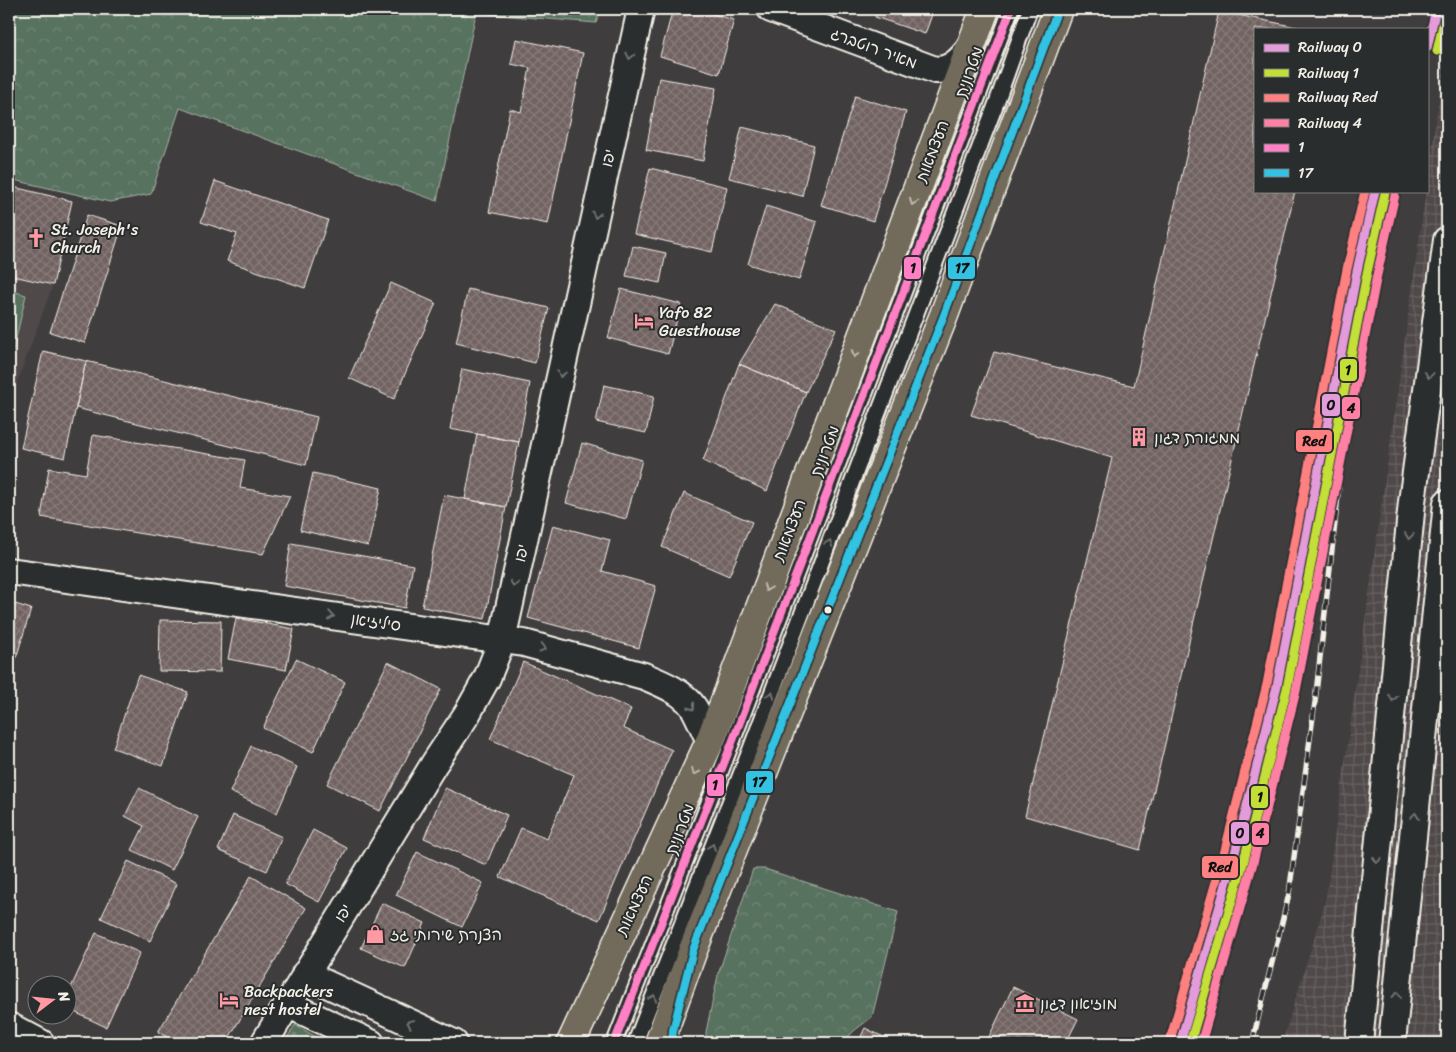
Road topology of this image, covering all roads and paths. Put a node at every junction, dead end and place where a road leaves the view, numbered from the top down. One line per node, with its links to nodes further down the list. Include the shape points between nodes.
1 (641, 9): 11 (street, יפו, one-way to 11)
2 (771, 9): 7 (street, מאיר רוטברג, via 935,70 959,62)
3 (985, 9): 7 (highway, העצמאות)
4 (1011, 9): 22 (lane, מטרונית, via 732,743)
5 (1030, 9): 23 (lane, one-way to 5, via 757,732)
6 (1058, 9): 13 (highway, via 944,316)
7 (971, 47): 12 (highway, העצמאות, one-way to 12)
8 (1447, 240): 26 (street, one-way to 26, via 1412,502)
9 (1447, 503): 27 (street, one-way to 9)
10 (9, 571): 11 (street, סיליזיאן, one-way to 11)
11 (502, 640): 12 (street, סיליזיאן, one-way to 12, via 524,643 659,682 693,707); 14 (street, יפו, via 487,678 467,714)
12 (710, 740): 21 (highway, העצמאות, one-way to 21)
13 (693, 950): 24 (highway); 25 (highway)
14 (306, 974): 15 (street, יפו); 20 (street, one-way to 14)
15 (287, 1004): 18 (street, יפו); 19 (street)
16 (9, 1026): 17 (street)
17 (41, 1043)
18 (264, 1043)
19 (371, 1043)
20 (454, 1043)
21 (571, 1043)
22 (614, 1043)
23 (635, 1043)
24 (659, 1043)
25 (672, 1043)
26 (1359, 1043)
27 (1392, 1043)

